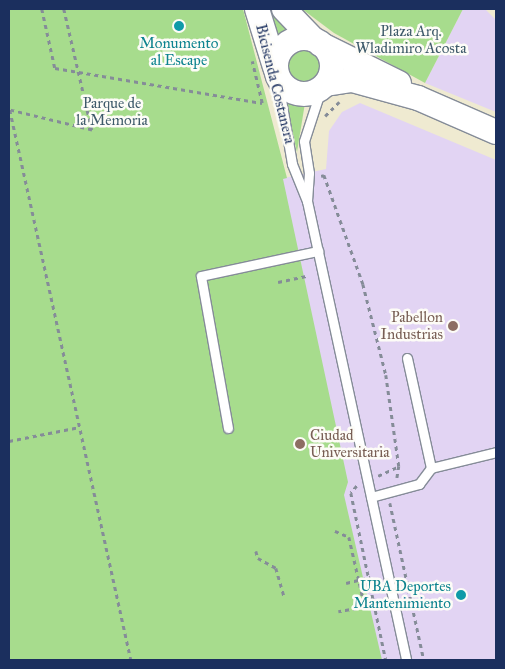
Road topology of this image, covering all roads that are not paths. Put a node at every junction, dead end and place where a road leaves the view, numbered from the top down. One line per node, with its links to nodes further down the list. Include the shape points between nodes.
1 (257, 9): 4 (main road)
2 (284, 9): 3 (main road)
3 (316, 42): 4 (main road, via 290,42 277,57); 5 (main road, via 331,63); 6 (main road, via 400,84)
4 (276, 72): 5 (main road, via 284,87 296,94); 8 (lane, via 294,176)
5 (329, 90): 6 (main road, via 352,80); 8 (lane, via 304,141 309,173)
6 (418, 98): 7 (main road)
7 (496, 132)
8 (307, 201): 9 (lane)
9 (318, 251): 11 (lane, via 201,276); 14 (lane)
10 (407, 358): 13 (lane)
11 (228, 428)
12 (496, 452): 13 (lane)
13 (431, 468): 14 (lane, via 419,484)
14 (371, 497): 15 (lane)
15 (406, 660)

